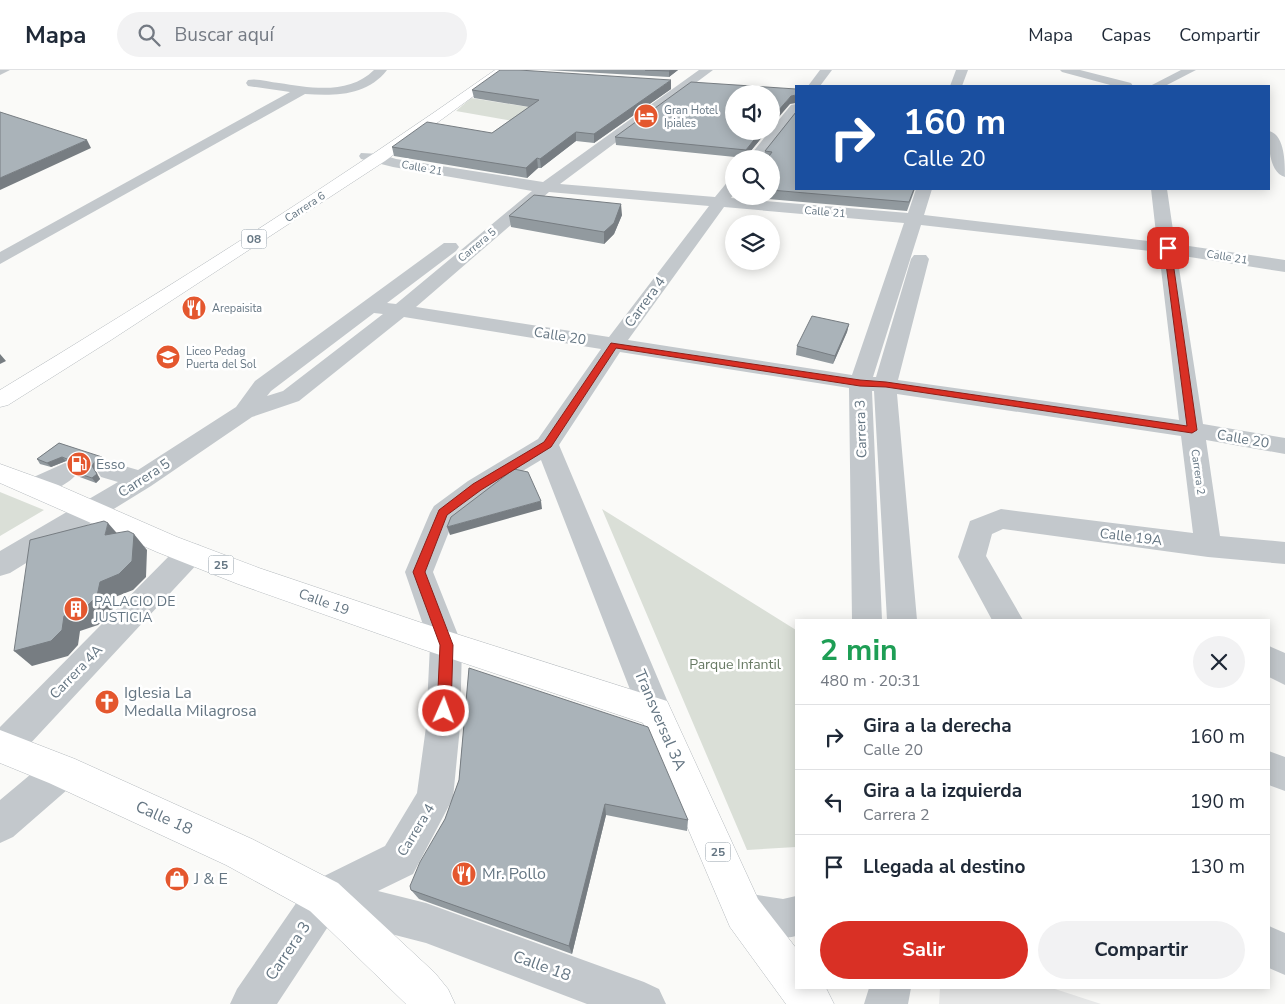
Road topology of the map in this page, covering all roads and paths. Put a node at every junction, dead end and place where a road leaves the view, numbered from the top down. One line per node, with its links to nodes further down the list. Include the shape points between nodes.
1 (4, 70): 9 (street)
2 (264, 70): 17 (street, via 252,83)
3 (381, 70): 17 (street, via 360,88 336,92)
4 (501, 70): 21 (main road, Carrera 6 / 08); 21 (main road, Carrera 6 / 08, via 468,83)
5 (707, 70): 10 (street, Carrera 5)
6 (826, 70): 13 (street)
7 (1066, 70): 14 (street)
8 (1190, 70): 15 (street)
9 (0, 71)
10 (687, 77): 16 (street); 24 (street, Carrera 5); 24 (street, Carrera 5, via 668,83)
11 (960, 77): 12 (street)
12 (973, 78)
13 (815, 85)
14 (1122, 85)
15 (1158, 85)
16 (708, 86)
17 (305, 89): 32 (street)
18 (795, 109): 20 (street)
19 (1271, 128): 22 (street)
20 (761, 150)
21 (373, 157): 24 (street, Calle 21, via 393,164); 38 (main road, Carrera 6 / 08); 41 (main road, Carrera 6 / 08)
22 (1281, 158): 23 (street)
23 (1285, 172)
24 (539, 186): 29 (street, Calle 21); 35 (street, Carrera 5); 36 (street, Carrera 5)
25 (924, 190): 30 (street, Carrera 3)
26 (939, 190): 30 (street, Carrera 3)
27 (1160, 190): 31 (street, Carrera 2)
28 (725, 194): 29 (street, Carrera 4)
29 (717, 203): 30 (street, Calle 21); 37 (street, Carrera 4)
30 (922, 220): 31 (street, Calle 21); 34 (street, Carrera 3)
31 (1168, 248): 33 (street, Calle 21); 43 (street, Carrera 2)
32 (0, 259)
33 (1285, 266)
34 (900, 293): 39 (street, Carrera 3); 40 (street, Carrera 3)
35 (370, 306): 36 (street, Calle 20); 42 (street, Carrera 5, via 262,386)
36 (400, 311): 37 (street, Calle 20); 42 (street, Carrera 5, via 291,396)
37 (614, 345): 39 (street, Calle 20); 44 (street, Carrera 4)
38 (52, 349)
39 (860, 383): 40 (street, Calle 20); 50 (street, Carrera 3)
40 (886, 385): 43 (street, Calle 20); 52 (street, Carrera 3)
41 (0, 400)
42 (244, 412): 49 (street, Carrera 5)
43 (1192, 430): 45 (street, Calle 20); 54 (street, Carrera 2)
44 (547, 445): 61 (street, Carrera 4, via 477,487 443,513 419,572); 64 (street, Transversal 3A)
45 (1285, 446)
46 (110, 471): 49 (street)
47 (65, 472): 51 (street)
48 (0, 473): 51 (main road, Calle 19 / 25)
49 (142, 480): 53 (street, Carrera 5)
50 (863, 483): 52 (street); 58 (street, Carrera 3)
51 (36, 486): 53 (main road, Calle 19 / 25)
52 (893, 486): 59 (street, Carrera 3)
53 (93, 510): 55 (main road, Calle 19 / 25); 57 (street, Carrera 5)
54 (1208, 546): 56 (street, Calle 19A); 60 (street, Calle 19A, via 1001,519 980,528 972,557)
55 (190, 553): 61 (main road, Calle 19 / 25); 65 (street, Carrera 4A)
56 (1285, 553)
57 (0, 565)
58 (867, 619)
59 (902, 619)
60 (1007, 619)
61 (446, 645): 64 (main road, Calle 19 / 25); 70 (street, Carrera 4, via 443,727 435,798 399,860)
62 (1270, 661): 63 (street)
63 (1285, 671)
64 (656, 712): 71 (main road, Transversal 3A / 25)
65 (2, 747): 67 (main road, Calle 18)
66 (1270, 768): 68 (street)
67 (62, 771): 69 (street); 70 (main road, Calle 18, via 239,852)
68 (1285, 774)
69 (0, 824)
70 (324, 897): 78 (street, Carrera 3); 79 (main road, Calle 18); 80 (street, Calle 18, via 426,923)
71 (744, 913): 72 (street, via 783,918); 75 (main road, Transversal 3A / 25)
72 (795, 916)
73 (1270, 947): 74 (street)
74 (1285, 954)
75 (795, 981)
76 (801, 989): 81 (main road)
77 (890, 989): 82 (street)
78 (252, 1004)
79 (433, 1004)
80 (644, 1004)
81 (812, 1004)
82 (886, 1004)

